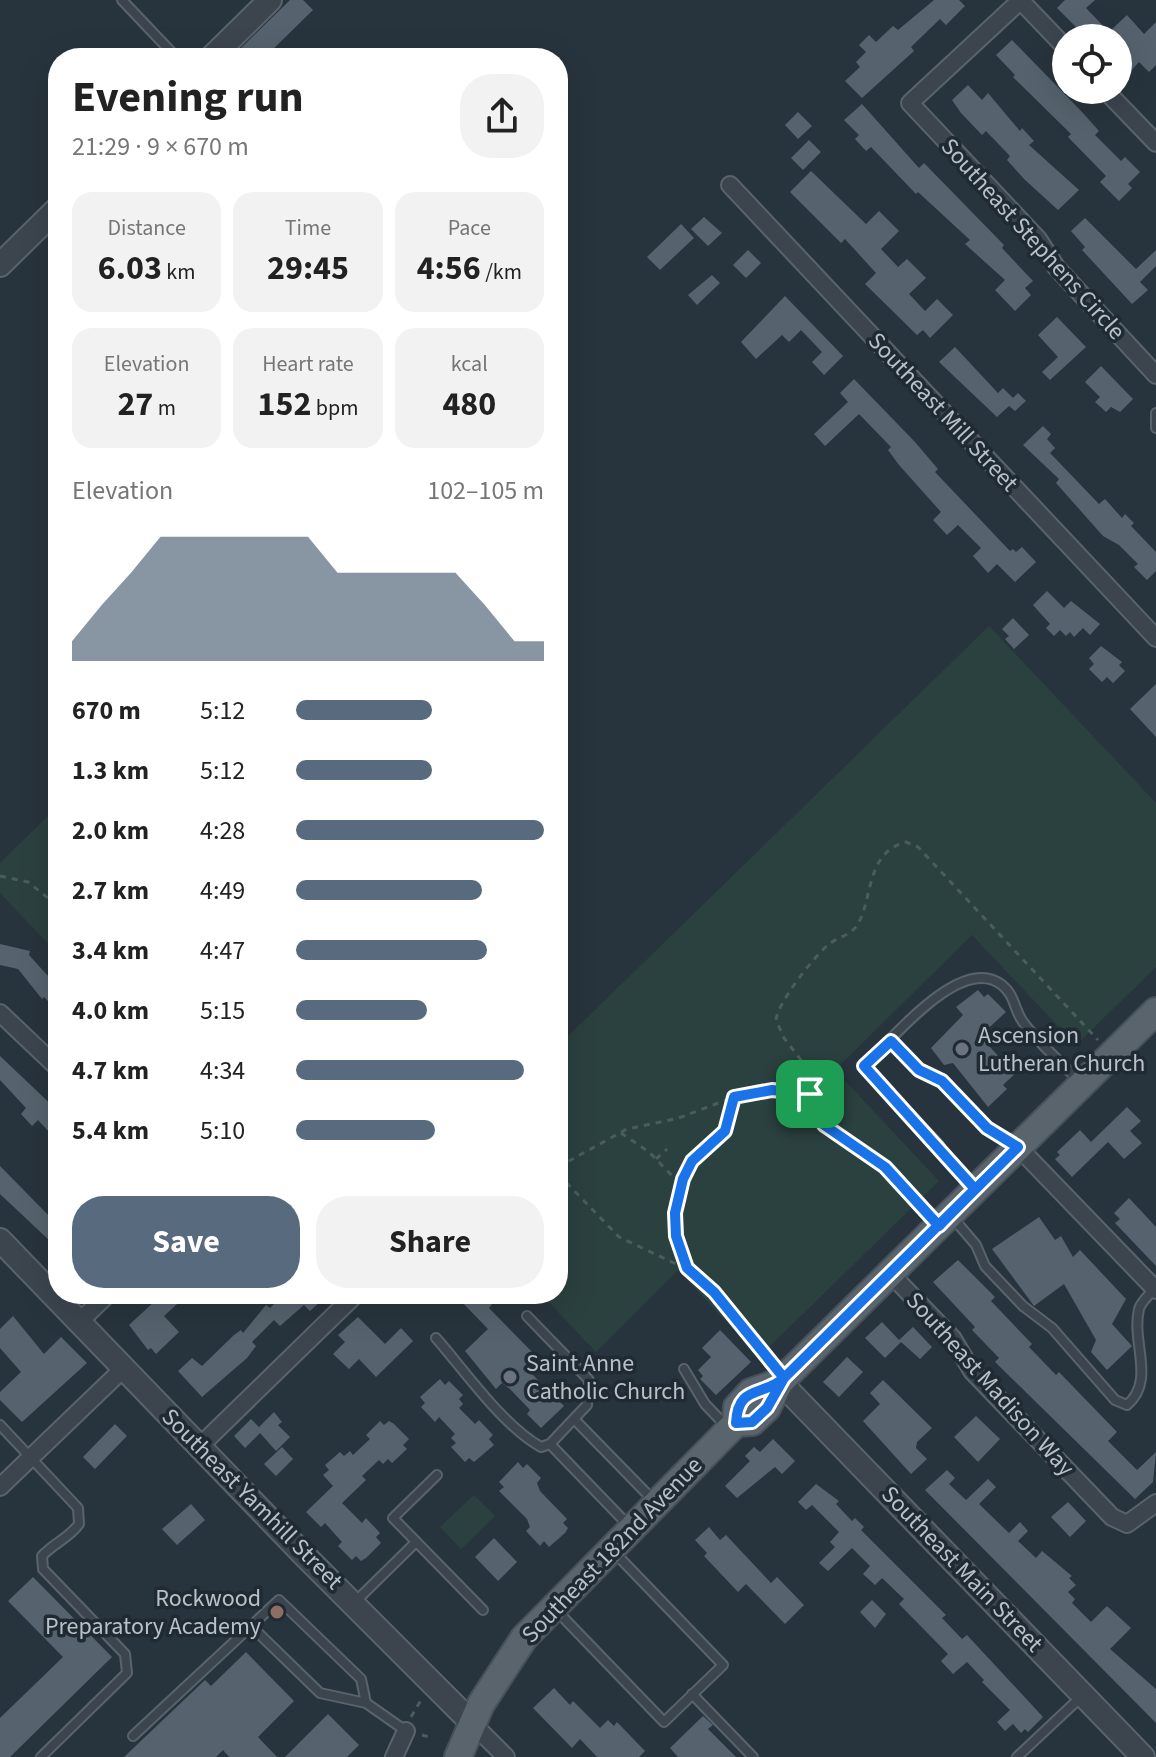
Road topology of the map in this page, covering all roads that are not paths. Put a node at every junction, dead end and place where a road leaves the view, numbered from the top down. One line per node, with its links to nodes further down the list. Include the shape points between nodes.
1 (122, 0): 5 (lane)
2 (270, 0): 6 (street)
3 (1021, 0): 4 (street); 12 (street, Southeast Stephens Circle, via 910,103)
4 (1052, 33)
5 (168, 48)
6 (221, 48)
7 (1118, 104): 8 (street)
8 (1156, 143)
9 (730, 185): 15 (street, Southeast Mill Street)
10 (48, 218): 11 (street)
11 (0, 265)
12 (1156, 375)
13 (1156, 413): 14 (lane)
14 (1156, 428)
15 (1156, 638)
16 (0, 1013): 19 (street)
17 (1153, 1021): 20 (main road, Southeast 182nd Avenue)
18 (891, 1041): 20 (lane, via 947,987 980,976 1001,984 1013,997 1021,1020); 21 (lane, via 919,1070 942,1081 987,1128); 22 (lane, via 864,1066)
19 (48, 1059)
20 (1082, 1084): 21 (main road, Southeast 182nd Avenue)
21 (1018, 1147): 22 (main road, Southeast 182nd Avenue); 26 (street)
22 (975, 1189): 23 (main road, Southeast 182nd Avenue)
23 (944, 1220): 25 (main road, Southeast 182nd Avenue); 26 (lane, via 976,1245 985,1266 1052,1328 1115,1400 1127,1405 1139,1396 1145,1373 1140,1306)
24 (0, 1240): 27 (street, Southeast Yamhill Street)
25 (890, 1273): 36 (main road, Southeast 182nd Avenue); 46 (street, Southeast Madison Way, via 953,1339 972,1371 1112,1517 1127,1524)
26 (1156, 1289)
27 (48, 1290)
28 (62, 1304): 32 (street, Southeast Yamhill Street)
29 (98, 1304): 32 (street)
30 (346, 1304): 41 (street)
31 (527, 1316): 37 (lane, via 589,1380 587,1405)
32 (79, 1322): 34 (street, Southeast Yamhill Street)
33 (436, 1338): 40 (lane, via 530,1441 541,1447)
34 (124, 1368): 41 (street, Southeast Yamhill Street); 42 (street)
35 (684, 1369): 39 (lane, via 705,1404)
36 (782, 1380): 39 (main road, Southeast 182nd Avenue, via 751,1392 737,1407); 55 (street, Southeast Main Street)
37 (575, 1420): 40 (lane); 45 (lane)
38 (0, 1425): 42 (lane)
39 (732, 1427): 45 (main road, Southeast 182nd Avenue)
40 (550, 1444): 47 (lane)
41 (199, 1447): 50 (street, Southeast Yamhill Street)
42 (31, 1457): 44 (street); 60 (lane, via 78,1508 79,1524 42,1556 43,1569 125,1654 127,1673)
43 (437, 1475): 48 (lane, via 393,1518)
44 (0, 1487)
45 (656, 1503): 47 (main road, Southeast 182nd Avenue)
46 (1156, 1503)
47 (631, 1528): 49 (main road, Southeast 182nd Avenue)
48 (416, 1542): 50 (lane); 52 (lane)
49 (611, 1548): 51 (main road, Southeast 182nd Avenue); 54 (lane, via 723,1665)
50 (354, 1603): 57 (street, Southeast Yamhill Street)
51 (552, 1606): 54 (lane, via 664,1722); 57 (main road, Southeast 182nd Avenue, via 509,1658)
52 (483, 1610)
53 (251, 1626): 56 (lane, via 320,1693); 56 (lane, via 279,1600 361,1679); 59 (lane)
54 (692, 1694): 64 (lane)
55 (1083, 1695): 65 (lane); 66 (street, Southeast Main Street)
56 (366, 1703): 58 (lane)
57 (472, 1723): 62 (main road, Southeast 182nd Avenue); 63 (street, Southeast Yamhill Street)
58 (406, 1731): 61 (street)
59 (133, 1736)
60 (41, 1757)
61 (394, 1757)
62 (458, 1757)
63 (506, 1757)
64 (753, 1757)
65 (1017, 1757)
66 (1143, 1757)

